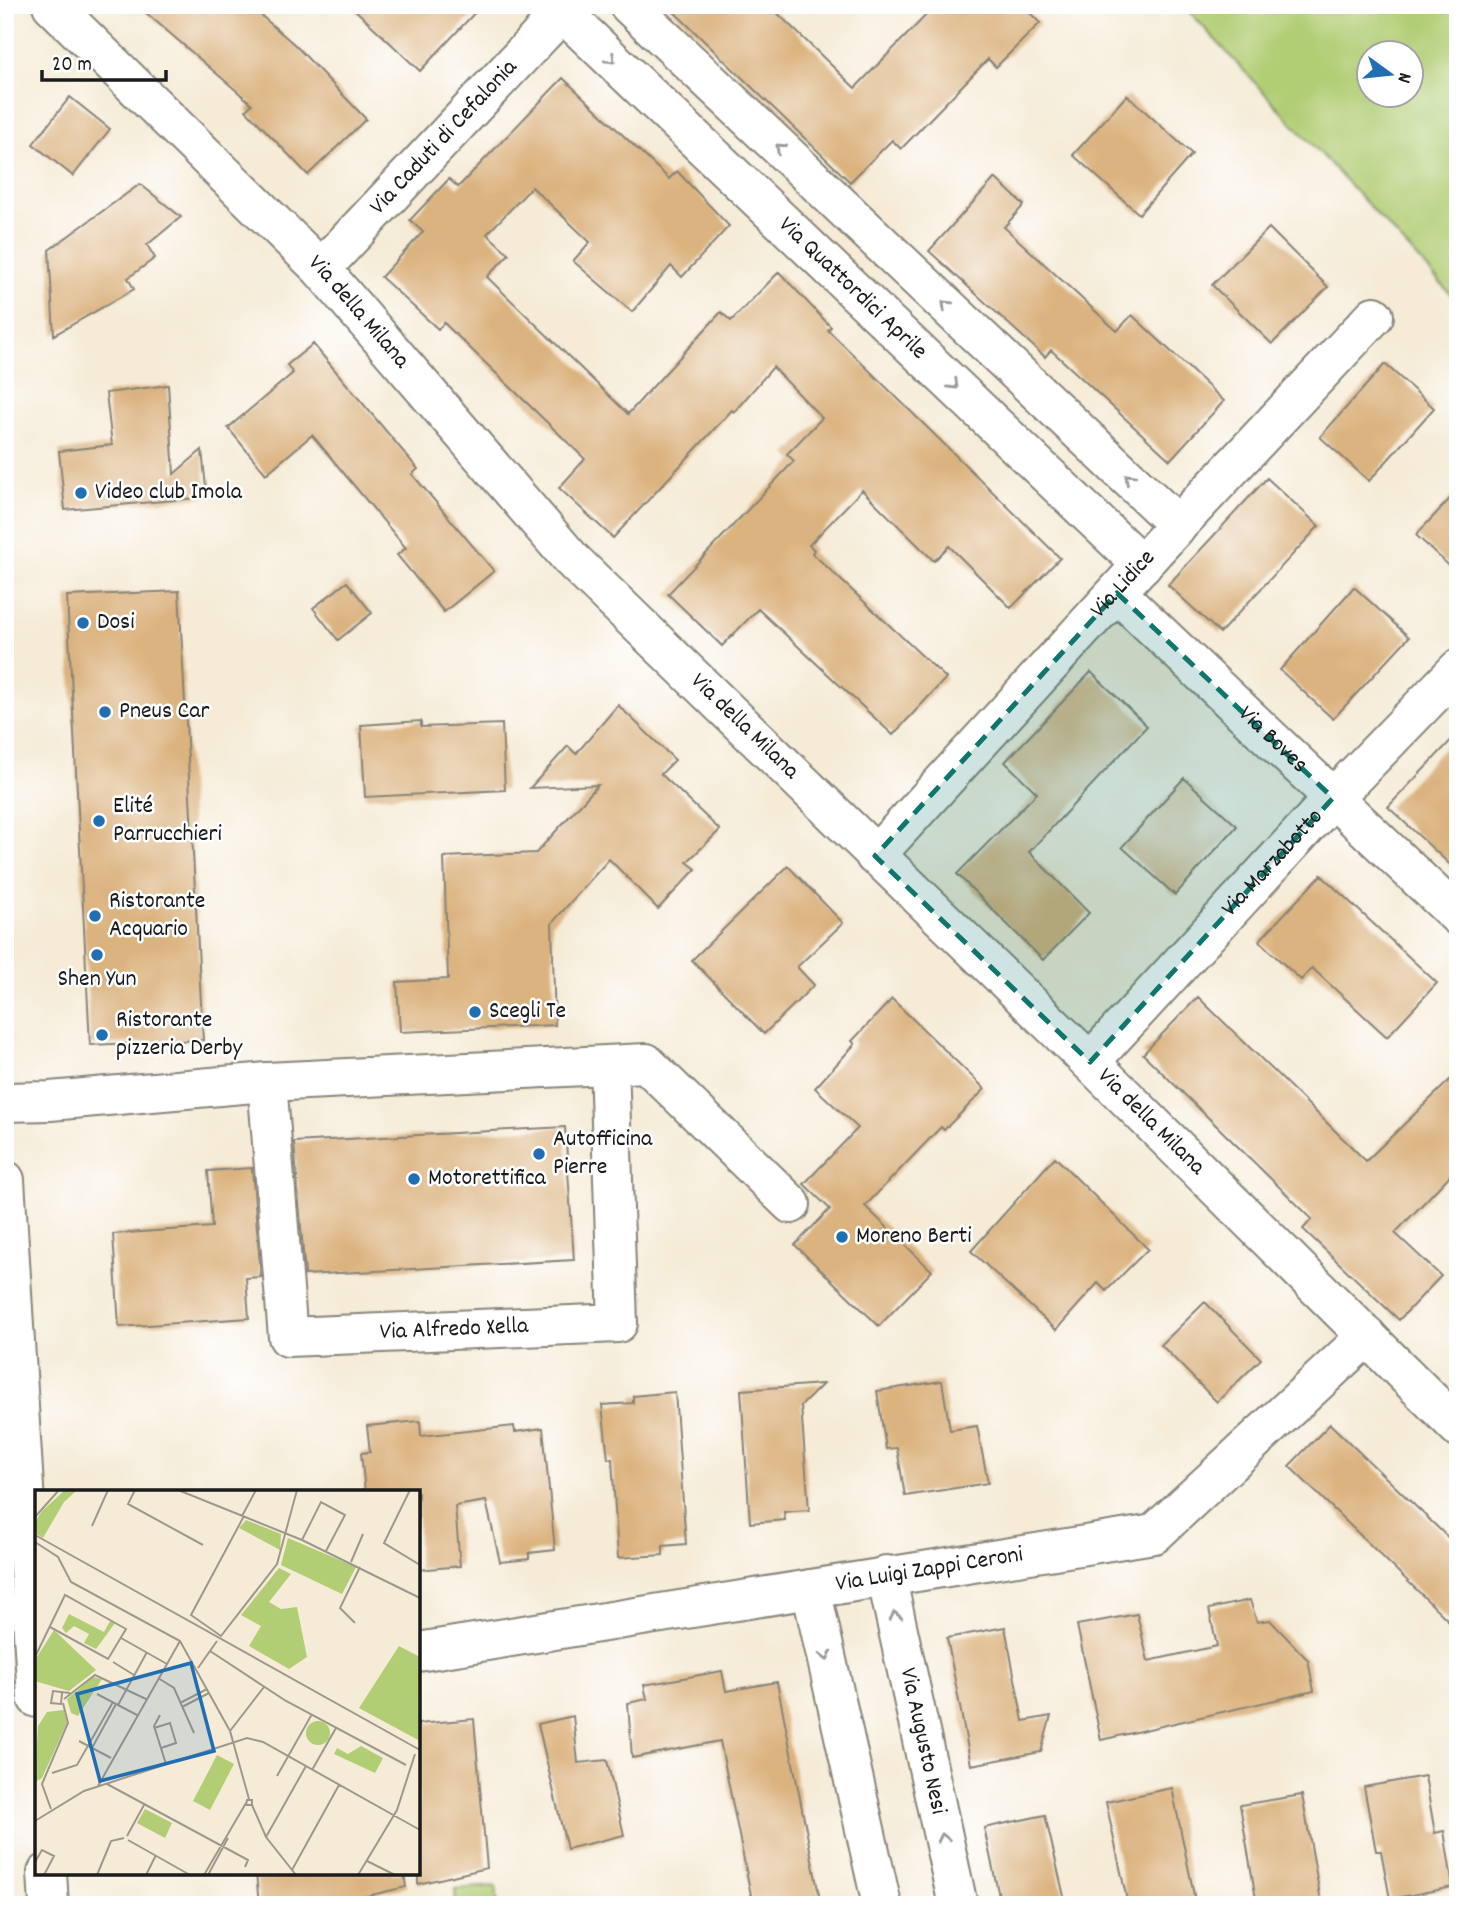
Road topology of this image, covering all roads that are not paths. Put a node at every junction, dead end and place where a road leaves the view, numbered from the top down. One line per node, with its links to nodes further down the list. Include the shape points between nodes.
1 (52, 5): 4 (street, Via della Milana)
2 (629, 5): 6 (street, one-way to 2)
3 (565, 9): 4 (street, Via Caduti di Cefalonia); 7 (street, Via Quattordici Aprile, one-way to 7)
4 (321, 269): 11 (street, Via della Milana, via 571,559)
5 (1374, 316): 6 (street, Via Lidice)
6 (1178, 525): 7 (street, Via Lidice)
7 (1142, 565): 8 (street, Via Lidice)
8 (1117, 593): 10 (street, Via Boves); 11 (street, Via Lidice)
9 (1458, 669): 10 (street, Via Marzabotto)
10 (1333, 798): 12 (street, Via Boves); 13 (street, Via Marzabotto)
11 (875, 856): 13 (street, Via della Milana)
12 (1458, 916)
13 (1090, 1062): 19 (street, Via della Milana)
14 (609, 1065): 15 (street); 15 (street, Via Alfredo Xella, via 618,1323 605,1324 288,1337); 18 (street, via 646,1063)
15 (267, 1082): 16 (street)
16 (5, 1102)
17 (5, 1180): 24 (street)
18 (791, 1204)
19 (1367, 1336): 20 (street, Via della Milana); 21 (street, Via Luigi Zappi Ceroni, via 1154,1534)
20 (1458, 1427)
21 (886, 1576): 22 (street, Via Luigi Zappi Ceroni); 28 (street, Via Augusto Nesi, one-way to 21)
22 (811, 1589): 23 (street, Via Luigi Zappi Ceroni); 27 (street, one-way to 27)
23 (420, 1652)
24 (35, 1666)
25 (47, 1875): 26 (street)
26 (49, 1905)
27 (882, 1905)
28 (958, 1905)

